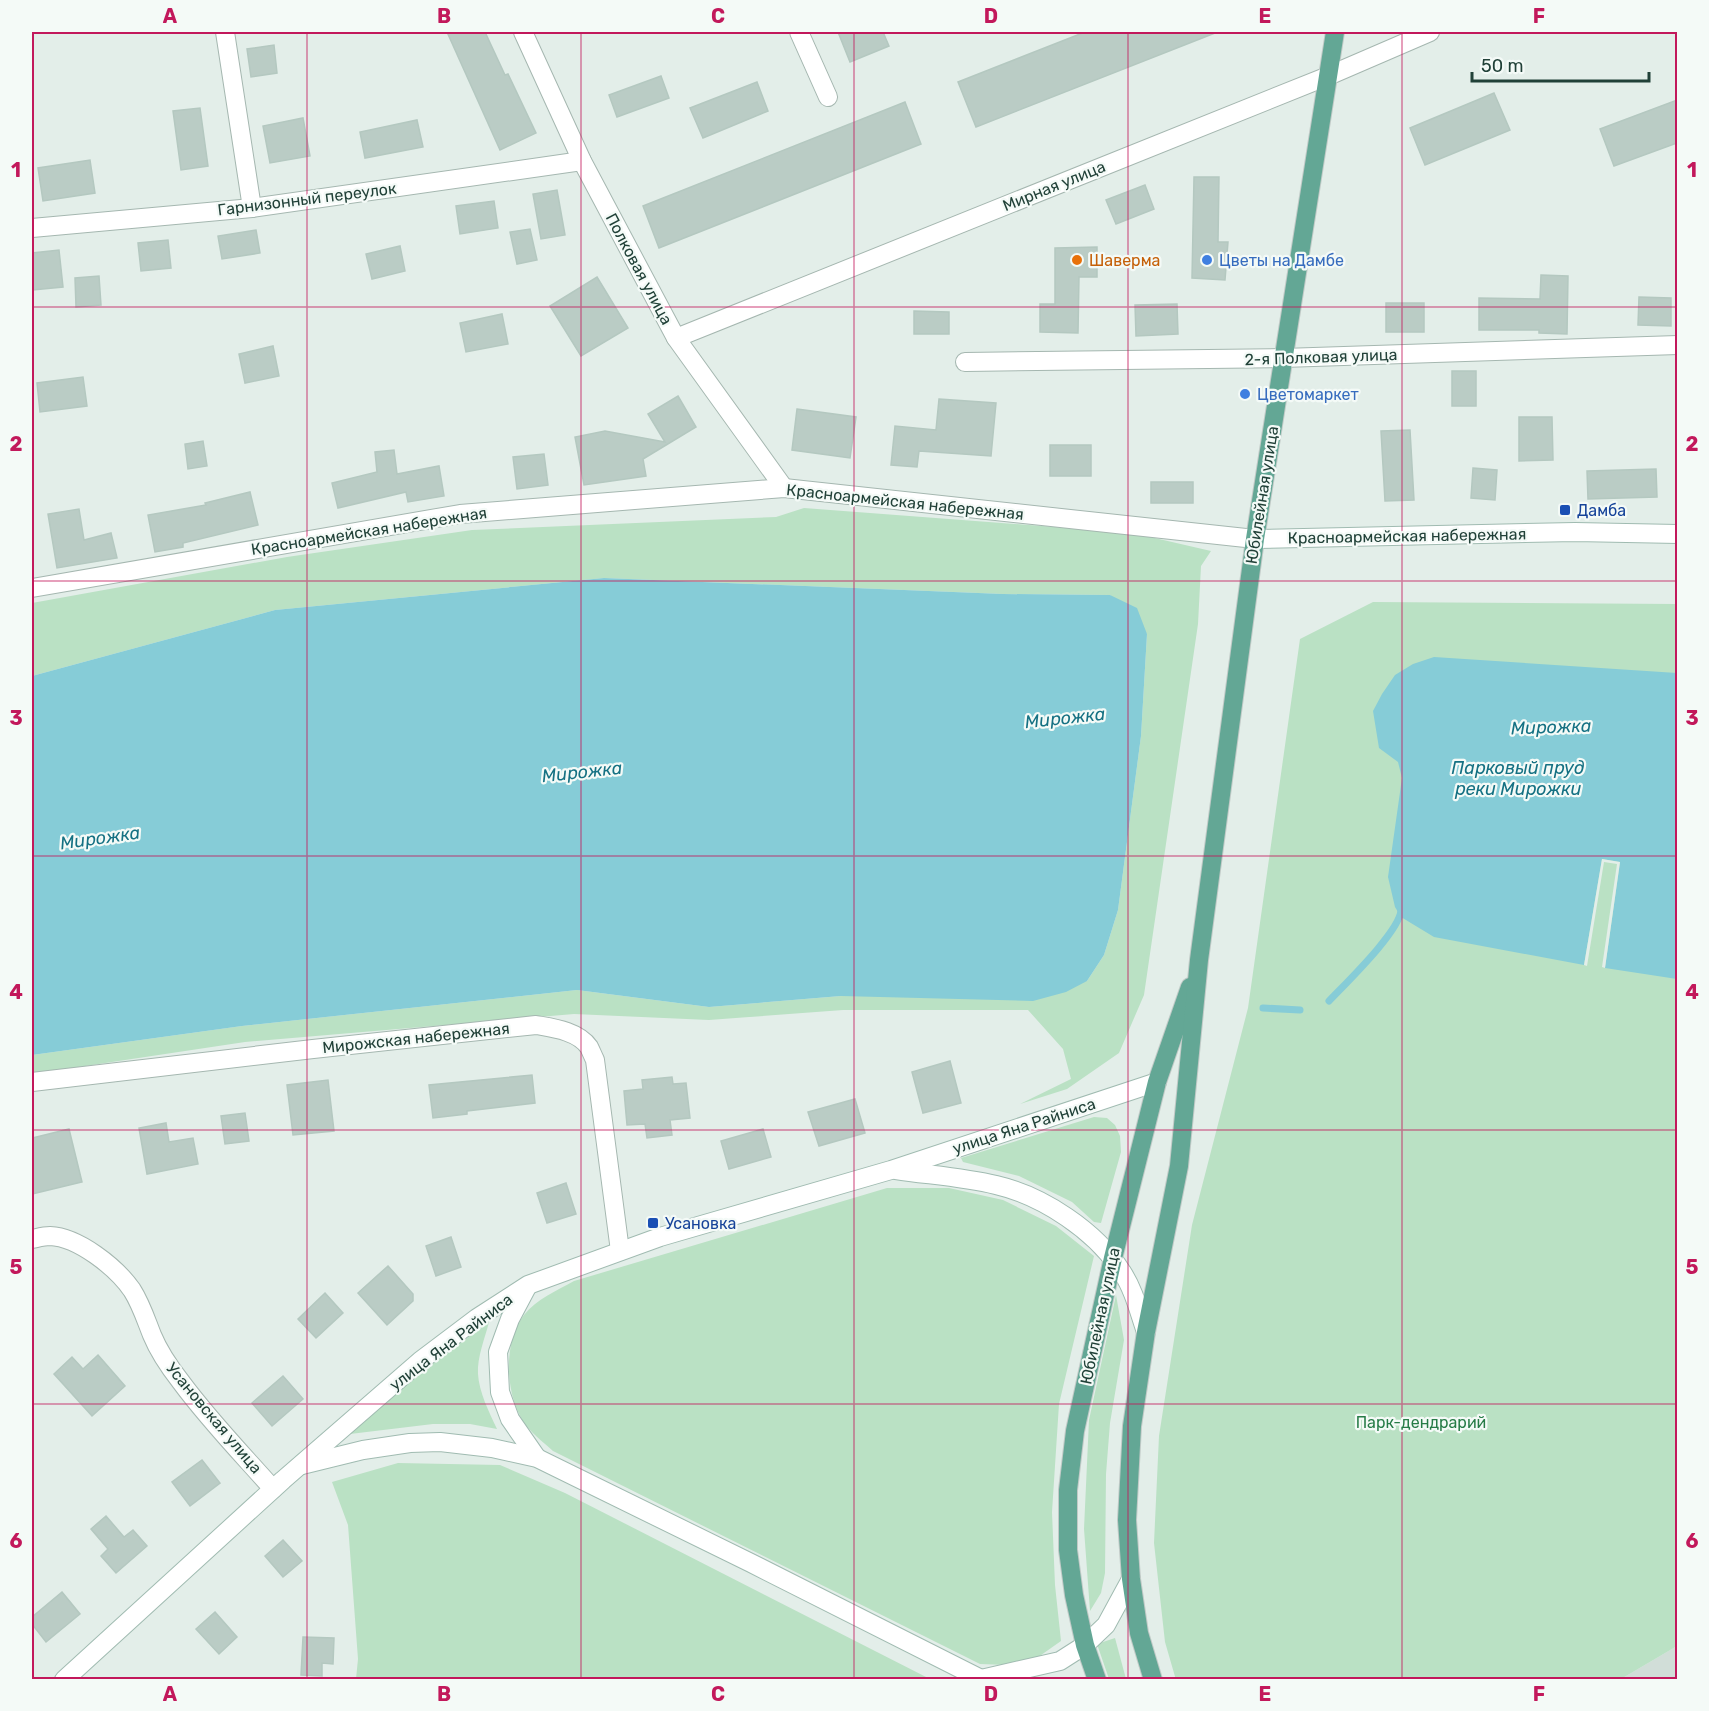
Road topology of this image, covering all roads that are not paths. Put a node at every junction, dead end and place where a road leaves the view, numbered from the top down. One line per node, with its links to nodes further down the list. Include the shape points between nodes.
1 (225, 32): 9 (street)
2 (523, 32): 8 (street, Полковая улица)
3 (799, 32): 7 (street)
4 (1335, 32): 6 (main road, Юбилейная улица)
5 (1430, 32): 6 (street, Мирная улица)
6 (1328, 76): 11 (street, Мирная улица); 13 (main road, Юбилейная улица)
7 (828, 97)
8 (582, 161): 9 (street, Гарнизонный переулок); 11 (street, Полковая улица)
9 (252, 208): 10 (street, Гарнизонный переулок)
10 (32, 228)
11 (676, 338): 15 (street, Полковая улица)
12 (1677, 345): 13 (street, 2-я Полковая улица)
13 (1283, 358): 14 (street, 2-я Полковая улица); 17 (main road, Юбилейная улица)
14 (965, 362)
15 (784, 488): 17 (street, Красноармейская набережная); 18 (street, Красноармейская набережная, via 460,514)
16 (1677, 534): 17 (street, Красноармейская набережная, via 1575,532)
17 (1255, 539): 19 (main road, Юбилейная улица)
18 (32, 588)
19 (1199, 960): 21 (main road, Юбилейная улица); 27 (main road, Юбилейная улица, via 1179,1166)
20 (32, 1082): 24 (street, Мирожская набережная, via 536,1025 557,1028 588,1046 595,1060)
21 (1157, 1082): 22 (street, улица Яна Райниса); 25 (main road, Юбилейная улица)
22 (891, 1170): 24 (street, улица Яна Райниса); 25 (street, улица Яна Райниса, via 998,1185 1027,1195 1074,1222)
23 (32, 1239): 30 (street, Усановская улица, via 50,1236 66,1240 111,1266 132,1290 170,1368)
24 (620, 1251): 26 (street, улица Яна Райниса)
25 (1113, 1258): 27 (street, улица Яна Райниса, via 1131,1288); 32 (main road, Юбилейная улица, via 1075,1431 1068,1490 1068,1550)
26 (528, 1285): 28 (street, via 498,1352 500,1392 510,1419); 29 (street, улица Яна Райниса, via 420,1361)
27 (1146, 1332): 31 (main road, Юбилейная улица, via 1132,1426 1127,1520)
28 (537, 1458): 29 (street, via 441,1442 410,1443); 33 (street)
29 (299, 1466): 30 (street, улица Яна Райниса)
30 (273, 1489): 34 (street, улица Яна Райниса)
31 (1131, 1580): 32 (street, via 1106,1625); 36 (main road, Юбилейная улица, via 1139,1633)
32 (1085, 1645): 33 (street, via 1060,1661); 35 (main road, Юбилейная улица)
33 (982, 1679)
34 (64, 1680)
35 (1097, 1680)
36 (1153, 1680)

